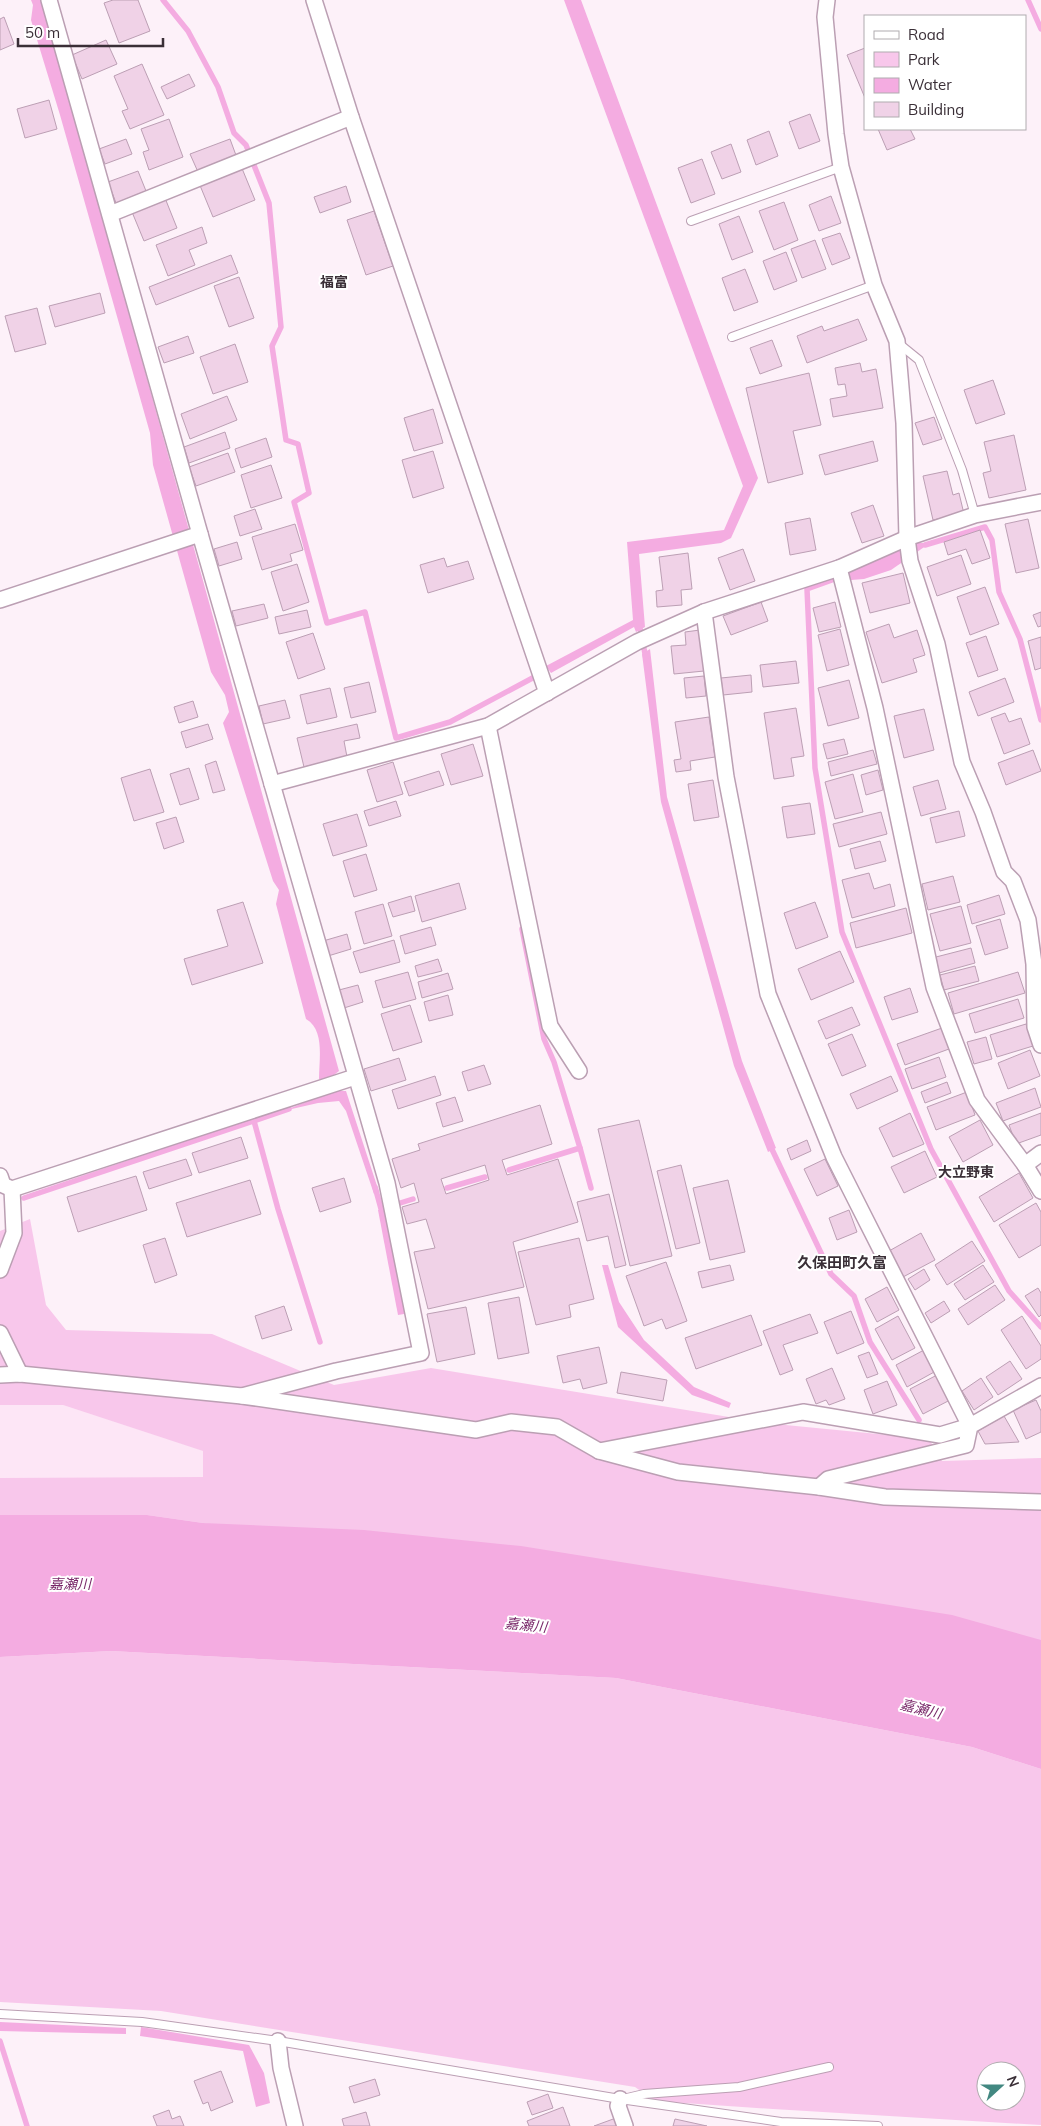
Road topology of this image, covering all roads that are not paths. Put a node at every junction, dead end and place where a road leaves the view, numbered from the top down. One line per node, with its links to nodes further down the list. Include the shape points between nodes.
1 (49, 0): 6 (street)
2 (314, 0): 4 (street)
3 (827, 0): 5 (street, via 825,17)
4 (351, 117): 6 (street); 18 (street)
5 (841, 167): 7 (lane); 8 (street)
6 (110, 214): 13 (street)
7 (691, 222)
8 (874, 286): 9 (lane); 10 (street)
9 (732, 337)
10 (897, 341): 12 (lane, via 919,360 962,470); 14 (street, via 904,423)
11 (1041, 502): 12 (street)
12 (975, 515): 14 (street)
13 (200, 534): 16 (street); 20 (street)
14 (907, 538): 15 (street); 21 (street, via 910,561 937,644 962,762 1004,872 1013,881 1028,920 1034,964 1035,1026)
15 (839, 568): 17 (street); 25 (street, via 875,708 934,987 978,1100)
16 (0, 600)
17 (704, 612): 18 (street); 35 (street, via 726,777 768,994 834,1157)
18 (546, 688): 19 (street)
19 (488, 726): 20 (street); 22 (street, via 550,1026)
20 (272, 784): 23 (street)
21 (1041, 1045)
22 (579, 1071)
23 (351, 1079): 27 (street); 34 (street, via 387,1183 421,1353)
24 (1041, 1153): 25 (street)
25 (1024, 1165): 28 (street)
26 (0, 1176): 27 (street, via 3,1185)
27 (12, 1189): 29 (street, via 14,1233)
28 (1041, 1191)
29 (0, 1270)
30 (0, 1333): 31 (street)
31 (20, 1374): 32 (street); 34 (street)
32 (0, 1375)
33 (1041, 1386): 35 (street)
34 (242, 1396): 36 (street, via 476,1430 511,1422 557,1427)
35 (970, 1426): 36 (street, via 940,1434 803,1412); 37 (street, via 966,1445 828,1479)
36 (599, 1451): 37 (street, via 678,1472)
37 (819, 1487): 38 (street, via 885,1497)
38 (1041, 1502)
39 (0, 2014): 40 (lane, via 142,2022)
40 (278, 2041): 42 (lane); 43 (street)
41 (829, 2067): 42 (lane, via 739,2087 644,2094)
42 (620, 2099): 44 (street, via 618,2106); 45 (lane, via 781,2122)
43 (295, 2126)
44 (625, 2126)
45 (878, 2126)

